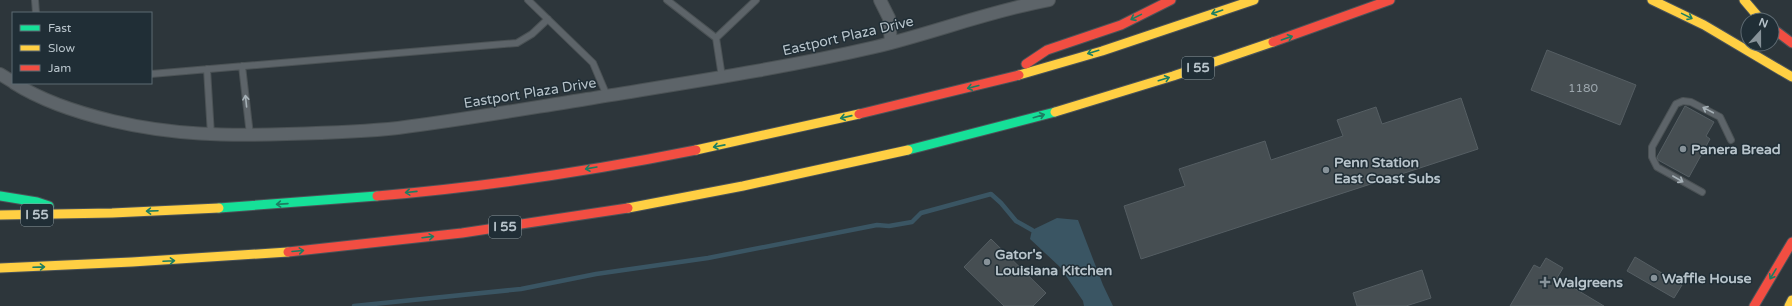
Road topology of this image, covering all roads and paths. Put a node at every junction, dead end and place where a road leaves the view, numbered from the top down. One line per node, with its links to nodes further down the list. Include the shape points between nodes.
1 (35, 0): 12 (lane)
2 (528, 0): 14 (lane)
3 (667, 0): 16 (lane)
4 (756, 0): 16 (lane)
5 (880, 0): 17 (street, via 889,18)
6 (1049, 0): 17 (street, Eastport Plaza Drive)
7 (1171, 0): 26 (main road, one-way to 26, via 1120,25 1052,48 1033,58)
8 (1254, 0): 26 (main road, I 55, one-way to 26)
9 (1390, 0): 39 (main road, I 55, one-way to 9, via 209,259 357,245 524,225 656,203 807,173 1002,127 1198,68)
10 (1652, 0): 21 (main road, one-way to 21, via 1704,25)
11 (1744, 0): 13 (main road)
12 (36, 12)
13 (1754, 12)
14 (548, 19): 19 (lane, via 532,34 517,43); 30 (lane, via 593,63)
15 (1780, 34): 18 (main road)
16 (716, 38): 24 (lane)
17 (891, 43): 24 (street, Eastport Plaza Drive)
18 (1792, 43)
19 (242, 66): 20 (lane); 32 (lane, one-way to 19)
20 (207, 69): 23 (lane); 31 (lane)
21 (1782, 71): 25 (main road); 28 (main road)
22 (0, 74): 27 (street, Eastport Plaza Drive)
23 (152, 74)
24 (722, 77): 30 (street, Eastport Plaza Drive)
25 (1792, 77)
26 (1010, 78): 36 (main road, I 55, one-way to 36, via 720,146 578,171 450,188 320,201 208,209)
27 (12, 81)
28 (1792, 82)
29 (17, 84): 31 (street, Eastport Plaza Drive, via 37,96 93,117 135,127)
30 (607, 96): 32 (street, Eastport Plaza Drive, via 398,128 335,133)
31 (211, 135): 32 (street, Eastport Plaza Drive)
32 (250, 135)
33 (1731, 140): 34 (lane, one-way to 34, via 1720,117 1691,102 1683,101 1676,104 1652,148 1652,157 1656,167)
34 (1702, 192)
35 (0, 196): 36 (main road, via 37,202)
36 (75, 214): 37 (main road, I 55)
37 (0, 215)
38 (1792, 242): 41 (main road, one-way to 41)
39 (0, 268)
40 (1792, 300): 42 (main road)
41 (1754, 306)
42 (1789, 306)

